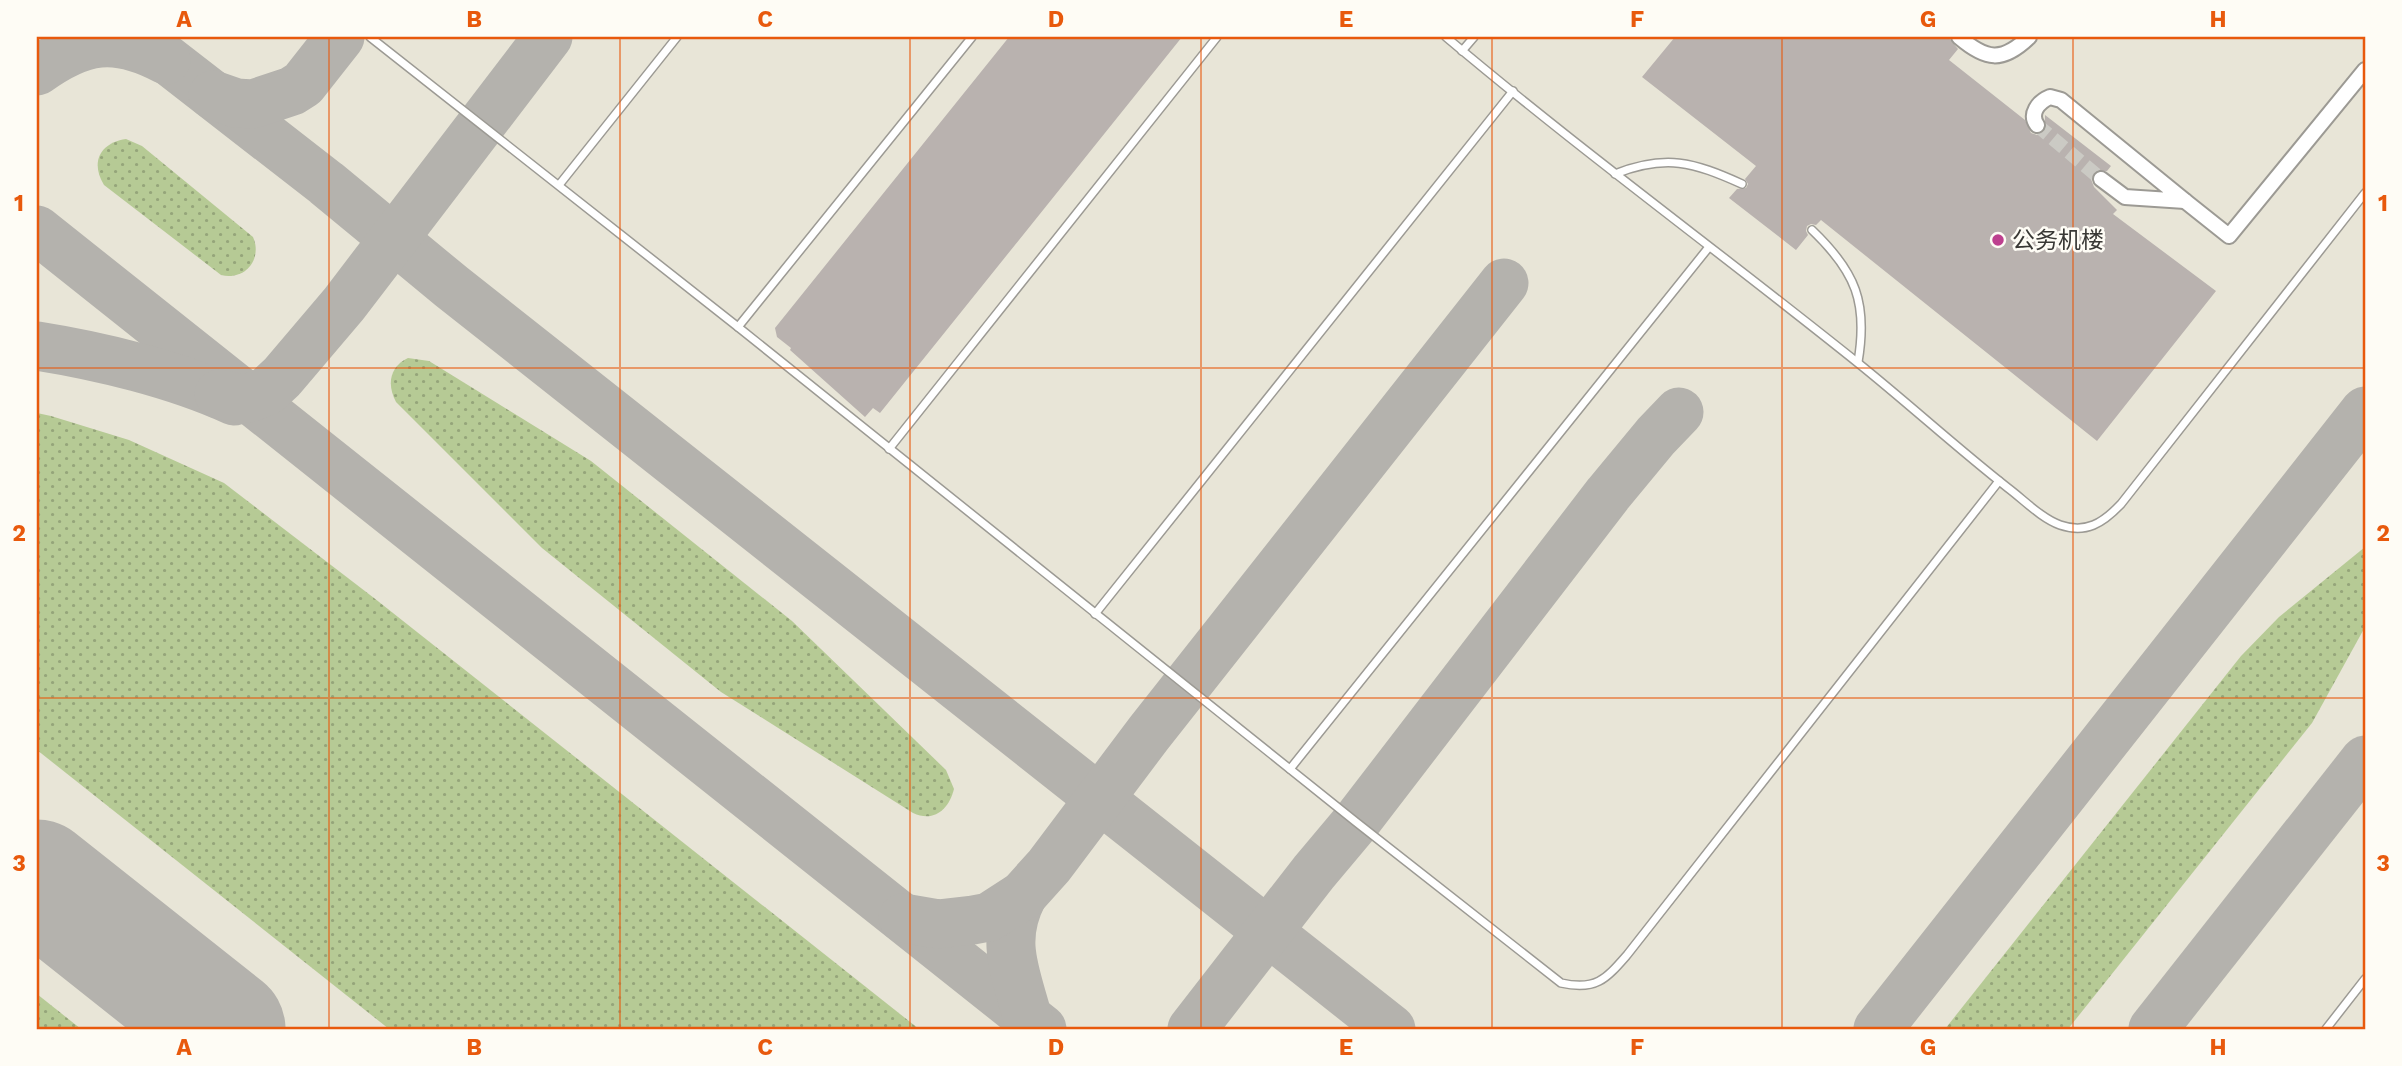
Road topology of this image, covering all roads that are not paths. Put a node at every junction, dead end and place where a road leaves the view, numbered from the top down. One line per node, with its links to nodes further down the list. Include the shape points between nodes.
1 (370, 37): 16 (lane)
2 (677, 37): 16 (lane)
3 (972, 37): 21 (lane)
4 (1217, 37): 23 (lane)
5 (1446, 37): 9 (lane)
6 (1474, 37): 9 (lane)
7 (1959, 37): 8 (street, via 1993,57 2007,54)
8 (2029, 37)
9 (1462, 51): 11 (lane)
10 (2365, 71): 18 (street, via 2229,236)
11 (1513, 91): 13 (lane); 25 (lane)
12 (2037, 125): 18 (street, via 2035,110 2045,99 2055,98)
13 (1615, 174): 15 (lane, via 1635,166 1687,162); 20 (lane)
14 (2101, 179): 18 (street, via 2125,197)
15 (1742, 184)
16 (559, 185): 21 (lane)
17 (2365, 193): 24 (lane, via 2106,520 2085,528 2061,525)
18 (2185, 201)
19 (1812, 230): 22 (lane, via 1842,263 1855,286 1862,311)
20 (1709, 247): 22 (lane); 26 (lane)
21 (738, 327): 23 (lane)
22 (1857, 362): 24 (lane)
23 (889, 449): 25 (lane)
24 (1999, 481): 26 (lane, via 1628,955 1597,984 1574,986 1549,976)
25 (1095, 614): 26 (lane)
26 (1290, 769)
27 (2365, 979): 28 (lane)
28 (2326, 1029)

